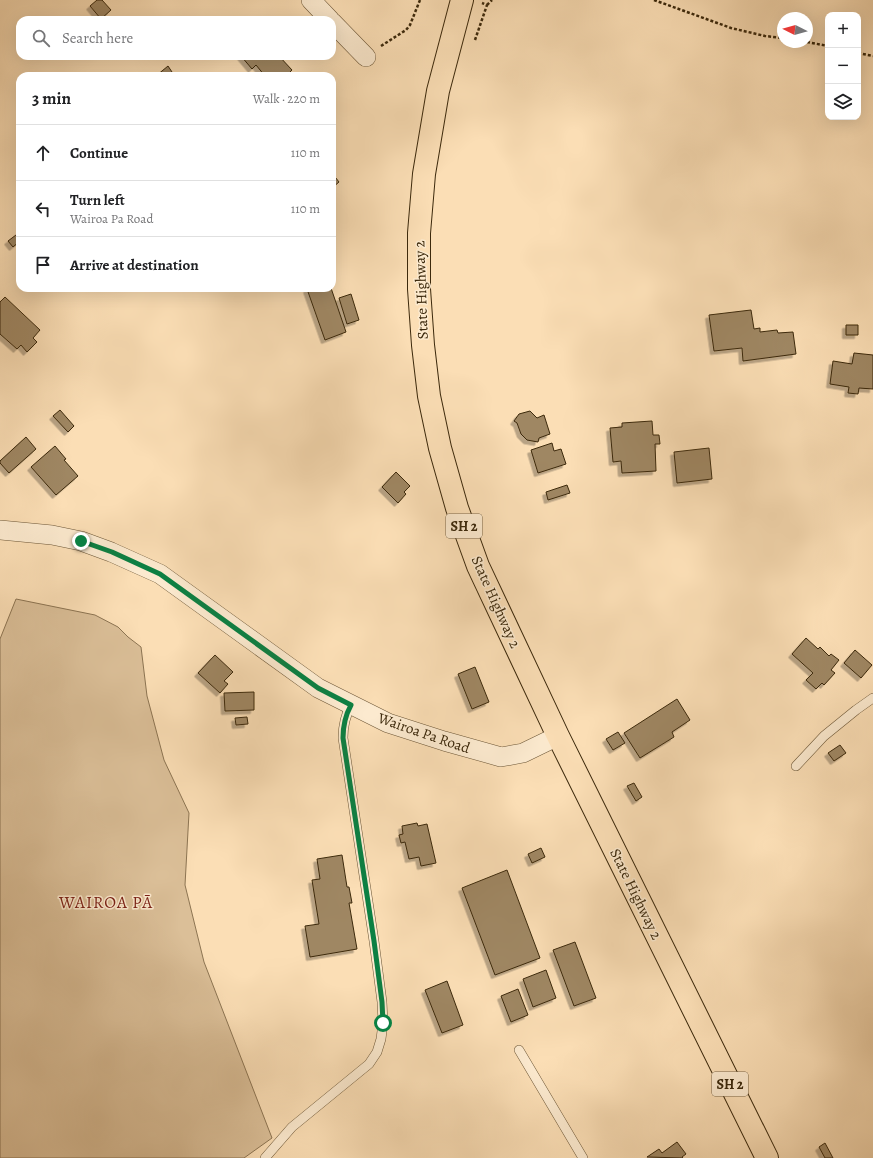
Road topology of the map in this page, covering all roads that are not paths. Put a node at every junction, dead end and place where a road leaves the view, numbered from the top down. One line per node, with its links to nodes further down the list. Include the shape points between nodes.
1 (311, 0): 3 (street)
2 (471, 1): 9 (highway, State Highway 2 / SH 2, via 438,91 424,174 419,233 419,289 429,396 446,470 478,566)
3 (326, 16)
4 (336, 26): 5 (street)
5 (366, 57)
6 (0, 530): 8 (street, Wairoa Pa Road, via 52,535 81,541 160,574 318,688)
7 (873, 698): 10 (lane, via 824,736)
8 (351, 705): 9 (street, Wairoa Pa Road, via 388,723 501,757 523,753); 12 (lane, via 344,720 343,738 382,1002 381,1039 377,1052 369,1064 292,1127)
9 (558, 736): 14 (highway, State Highway 2 / SH 2)
10 (796, 766)
11 (519, 1050): 13 (lane)
12 (265, 1158)
13 (583, 1158)
14 (767, 1158)

